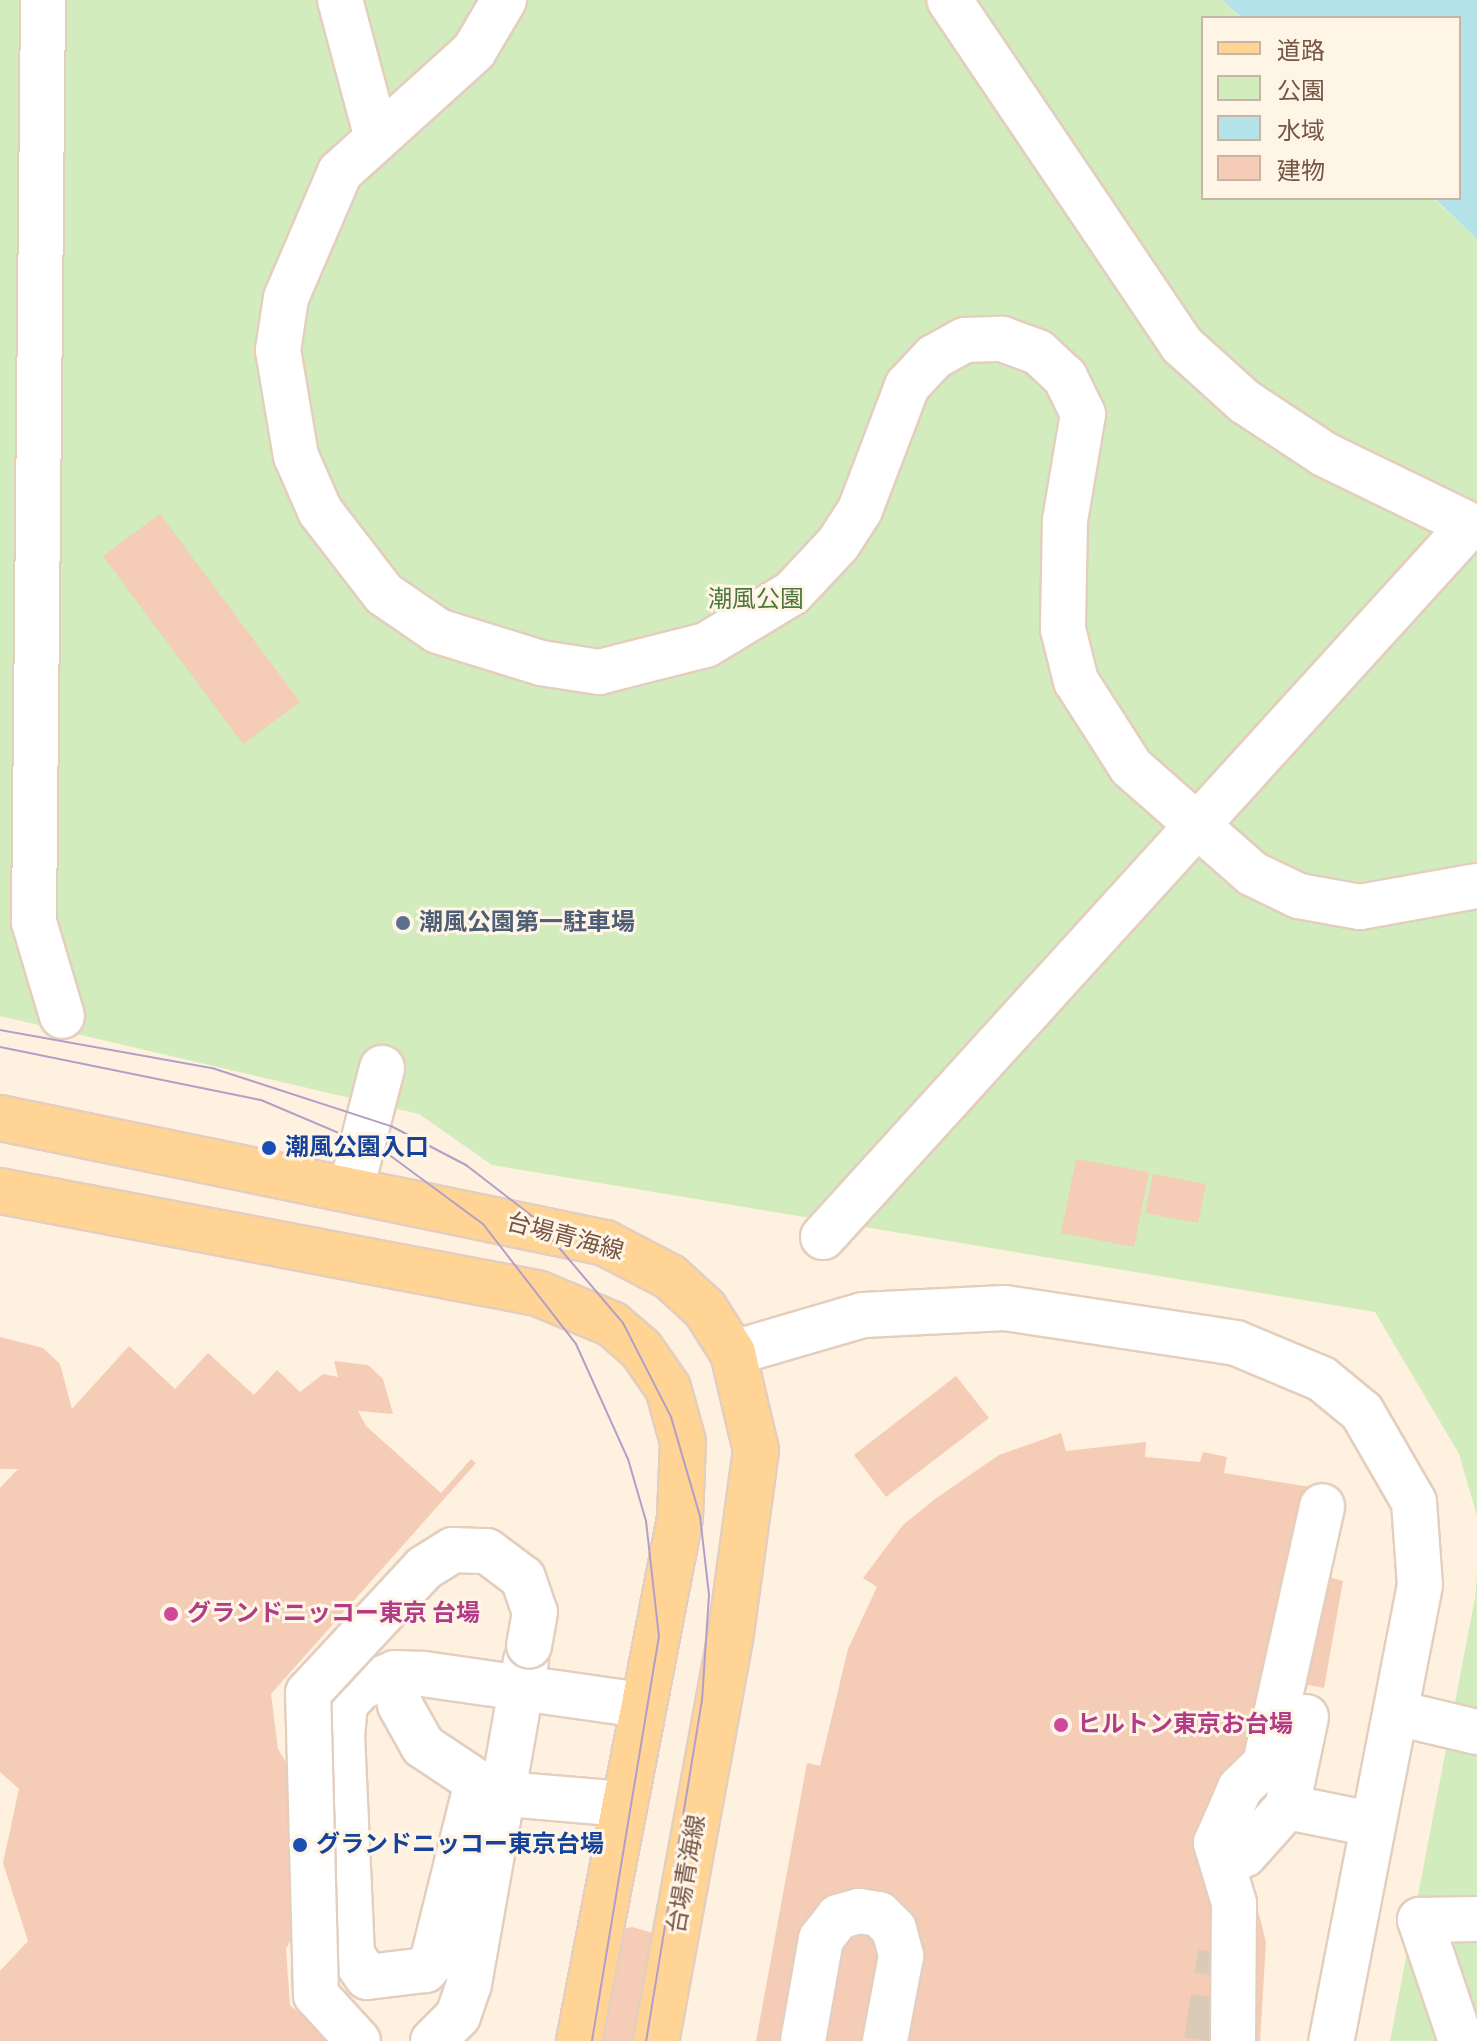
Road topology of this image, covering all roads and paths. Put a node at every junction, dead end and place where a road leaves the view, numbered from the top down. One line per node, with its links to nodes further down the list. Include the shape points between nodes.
1 (43, 0): 9 (street, via 34,922)
2 (340, 0): 5 (street)
3 (504, 0): 5 (street, via 474,51)
4 (949, 0): 6 (street, via 1182,345 1245,402 1324,454)
5 (376, 134): 7 (street, via 340,172 311,228 286,298 278,350 296,456 320,511 384,594 438,631 541,663 599,672 706,645 792,593 838,544 860,510 907,386 934,357 965,340 1002,339 1047,360 1065,377 1083,414 1060,580 1076,681 1131,767)
6 (1474, 527): 7 (street)
7 (1192, 826): 8 (street, via 1253,874 1299,896 1360,907); 14 (street)
8 (1477, 886)
9 (62, 1016)
10 (382, 1068): 12 (street)
11 (0, 1118): 12 (main road, 台場青海線)
12 (351, 1189): 15 (main road, 台場青海線, via 638,1256 705,1309)
13 (0, 1191): 20 (main road, via 537,1293 612,1324 641,1349 668,1388 683,1442 680,1518)
14 (823, 1237)
15 (733, 1353): 21 (street, via 863,1315 1005,1308 1236,1343 1322,1379 1383,1438 1414,1502 1420,1585); 32 (main road, 台場青海線, via 750,1401 752,1509)
16 (1322, 1506): 18 (street)
17 (395, 1673): 19 (street); 23 (street, via 400,1705 423,1746); 23 (street, via 361,1687 345,1704 352,1955 367,1977 425,1970 432,1962)
18 (1303, 1676): 25 (street); 35 (street, via 1265,1764 1240,1788 1216,1843 1234,1903)
19 (521, 1687): 20 (street); 23 (street); 29 (street, bridge, via 535,1612 523,1578 487,1551 453,1550 424,1568 308,1693 316,1995)
20 (642, 1705): 24 (main road)
21 (1397, 1713): 22 (street); 26 (street)
22 (1477, 1732)
23 (491, 1788): 24 (street); 30 (street, via 495,1843 466,1995 450,2027)
24 (623, 1804): 31 (main road)
25 (1287, 1807): 26 (street); 27 (street)
26 (1371, 1824): 36 (street)
27 (1244, 1855)
28 (1477, 1919): 37 (street, via 1420,1920)
29 (358, 2041)
30 (433, 2041)
31 (579, 2041)
32 (656, 2041)
33 (803, 2041): 34 (street, via 821,1939 838,1917 859,1911 879,1914 894,1929 901,1956)
34 (885, 2041)
35 (1233, 2041)
36 (1331, 2041)
37 (1461, 2041)

